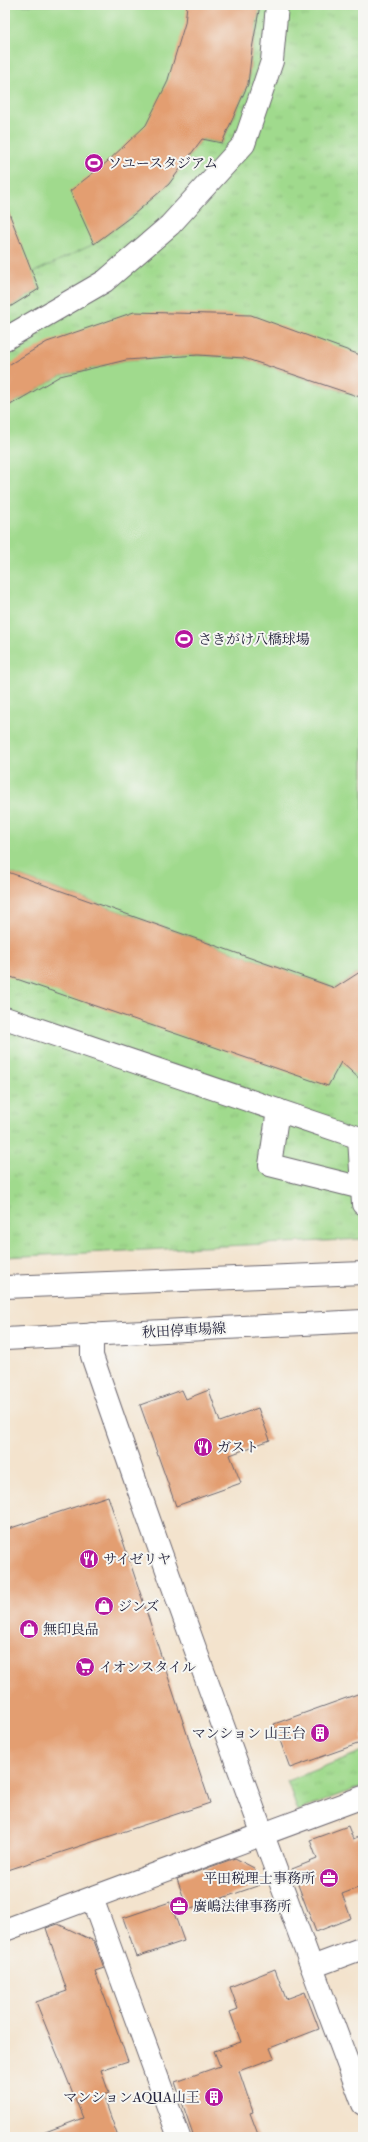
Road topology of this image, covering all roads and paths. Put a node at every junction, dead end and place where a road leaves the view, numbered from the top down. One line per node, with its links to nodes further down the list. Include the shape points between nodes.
1 (277, 5): 2 (street, via 272,61 244,144 170,225 105,281)
2 (5, 339)
3 (5, 1018): 4 (street)
4 (278, 1110): 5 (street); 6 (street, via 270,1165)
5 (361, 1138): 6 (street)
6 (363, 1196)
7 (363, 1273): 8 (street)
8 (5, 1287)
9 (363, 1321): 10 (street, 秋田停車場線)
10 (92, 1334): 11 (street, 秋田停車場線); 13 (street, via 92,1356 156,1543)
11 (5, 1339)
12 (363, 1797): 13 (street)
13 (262, 1835): 14 (street); 17 (street)
14 (92, 1898): 15 (street); 19 (street)
15 (5, 1930)
16 (363, 1948): 17 (street)
17 (312, 1967): 18 (street)
18 (363, 2104)
19 (178, 2137)

